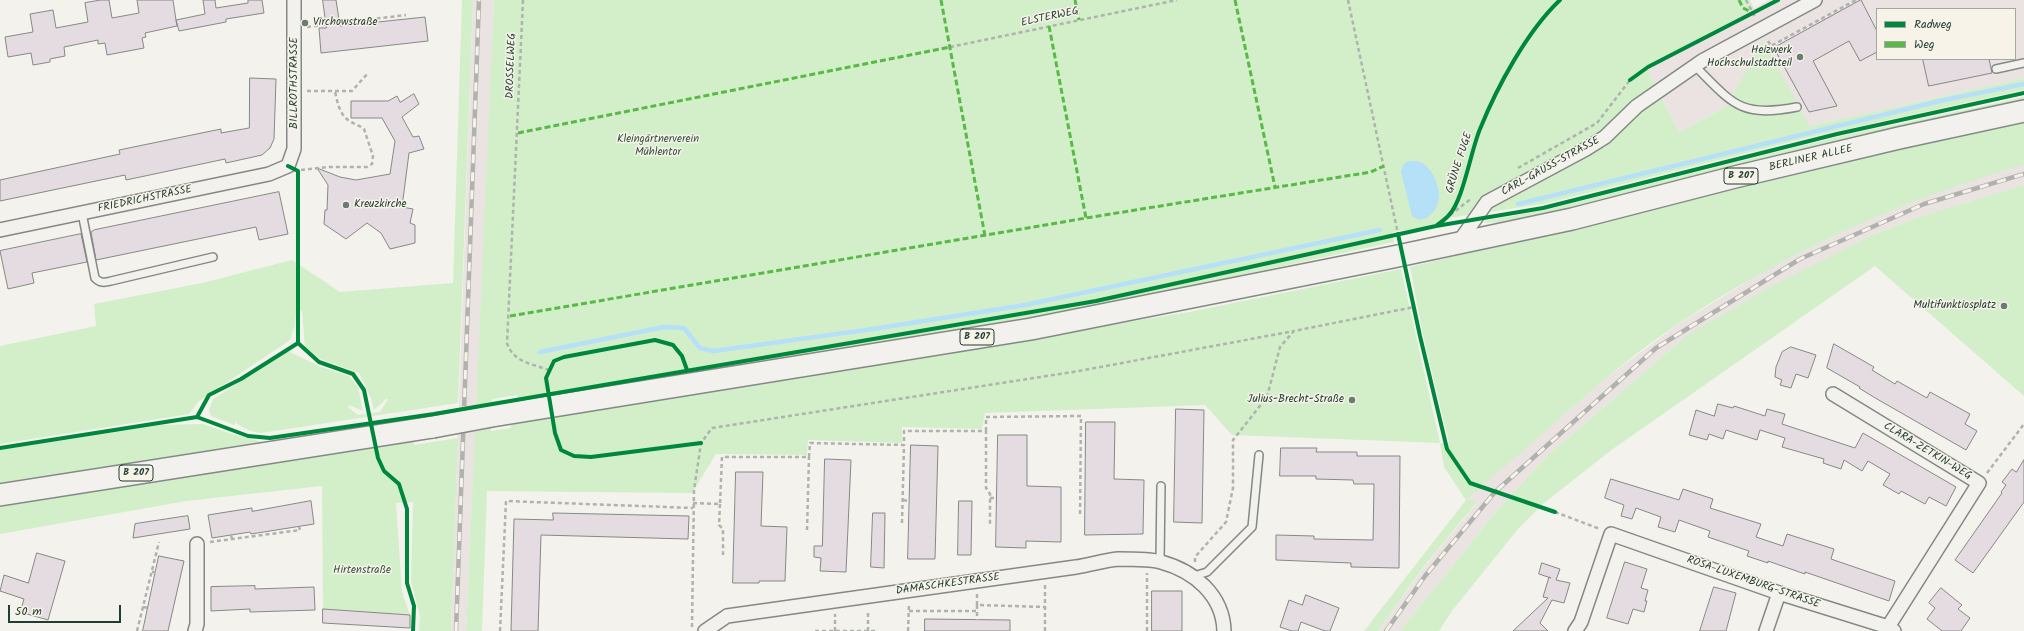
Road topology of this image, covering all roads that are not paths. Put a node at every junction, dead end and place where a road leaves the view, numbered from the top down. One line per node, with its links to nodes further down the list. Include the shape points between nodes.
1 (294, 0): 8 (street, BILLROTHSTRASSE)
2 (1815, 0): 4 (street, CARL-GAUSS-STRASSE)
3 (2024, 63): 5 (lane)
4 (1695, 66): 6 (lane, via 1730,100 1746,109 1762,112); 11 (street, CARL-GAUSS-STRASSE, via 1637,106 1605,137 1487,202)
5 (1996, 69)
6 (1797, 107)
7 (2024, 111): 11 (main road, BERLINER ALLEE / B 207, via 1758,172 1572,219)
8 (293, 168): 9 (street, FRIEDRICHSTRASSE)
9 (82, 213): 10 (street, FRIEDRICHSTRASSE); 12 (lane, via 95,278 103,283)
10 (0, 230)
11 (1459, 242): 16 (main road, B 207, bridge, via 1031,328 433,427)
12 (213, 257)
13 (1833, 394): 21 (street, CLARA-ZETKIN-WEG, via 1979,484)
14 (1259, 454): 19 (lane, via 1252,527 1207,572)
15 (1161, 486): 18 (lane)
16 (0, 495)
17 (197, 544): 22 (street)
18 (1160, 561): 19 (street, DAMASCHKESTRASSE); 23 (street, DAMASCHKESTRASSE, via 1118,559 1045,572 727,616)
19 (1194, 576): 24 (street, via 1212,593 1224,622)
20 (1779, 593): 21 (street, ROSA-LUXEMBURG-STRASSE); 25 (street, ROSA-LUXEMBURG-STRASSE, via 1611,534 1581,622); 26 (street)
21 (1891, 629)
22 (195, 631)
23 (705, 631)
24 (1224, 631)
25 (1575, 631)
26 (1766, 631)

